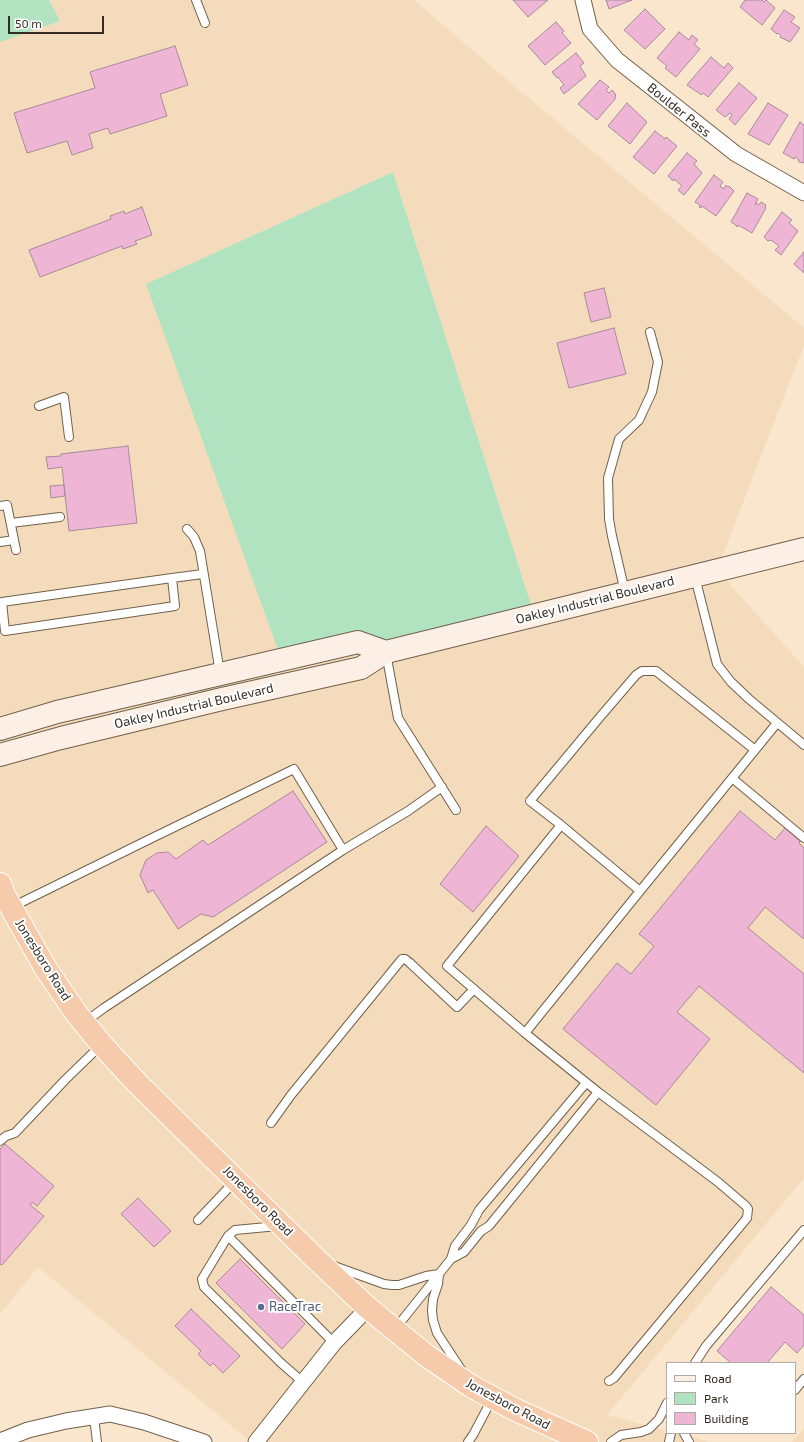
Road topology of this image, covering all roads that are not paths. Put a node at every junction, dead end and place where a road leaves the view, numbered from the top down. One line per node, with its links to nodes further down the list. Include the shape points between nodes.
1 (196, 0): 3 (lane)
2 (583, 0): 4 (street, Boulder Pass, via 590,29 617,60 736,154)
3 (205, 23)
4 (804, 193)
5 (650, 332): 19 (lane, via 658,362 652,392 639,420 619,439 608,478 609,519)
6 (39, 406): 7 (lane, via 64,397)
7 (69, 437)
8 (0, 506): 10 (lane, via 7,505)
9 (60, 517): 10 (lane)
10 (11, 523): 12 (lane)
11 (187, 530): 16 (lane, via 194,537 200,552)
12 (14, 540): 13 (lane); 15 (lane)
13 (0, 542)
14 (804, 549): 17 (street, Oakley Industrial Boulevard)
15 (16, 550)
16 (203, 574): 18 (lane); 21 (lane)
17 (695, 576): 19 (street, Oakley Industrial Boulevard); 24 (lane, via 717,664 731,682)
18 (172, 578): 18 (lane, via 2,602 5,631 175,606)
19 (625, 593): 20 (street, Oakley Industrial Boulevard)
20 (386, 652): 21 (street, Oakley Industrial Boulevard, via 358,642); 28 (street, Oakley Industrial Boulevard, via 361,668 214,701); 30 (lane, via 398,718)
21 (220, 674): 22 (street, Oakley Industrial Boulevard)
22 (134, 694): 23 (street, via 118,688); 25 (street, Oakley Industrial Boulevard, via 57,712)
23 (0, 718)
24 (777, 722): 26 (lane); 27 (lane)
25 (0, 729)
26 (804, 745)
27 (755, 750): 29 (lane); 32 (lane, via 656,671 642,671 530,801)
28 (0, 755)
29 (732, 778): 33 (lane); 36 (lane)
30 (442, 787): 31 (lane); 34 (lane)
31 (456, 810)
32 (561, 826): 36 (lane); 38 (lane, via 447,966)
33 (804, 838)
34 (343, 850): 37 (lane, via 294,769); 39 (lane)
35 (0, 884): 37 (highway, Jonesboro Road)
36 (640, 891): 40 (lane)
37 (11, 908): 39 (highway, Jonesboro Road, via 37,956)
38 (474, 989): 40 (lane); 44 (lane, via 457,1007 410,963 402,959)
39 (84, 1023): 41 (highway, Jonesboro Road)
40 (525, 1033): 42 (lane)
41 (102, 1045): 45 (lane, via 15,1133); 46 (highway, Jonesboro Road)
42 (586, 1083): 43 (lane); 51 (lane, via 479,1210 455,1246)
43 (598, 1092): 51 (lane, via 489,1226 481,1231 464,1252); 59 (lane, via 718,1182 748,1209 746,1218)
44 (271, 1122)
45 (0, 1141)
46 (236, 1180): 47 (lane); 48 (highway, Jonesboro Road)
47 (198, 1220)
48 (282, 1226): 50 (lane, via 234,1230); 52 (highway, Jonesboro Road)
49 (804, 1230): 57 (lane, via 706,1346)
50 (228, 1236): 56 (lane); 60 (lane, via 202,1279 204,1287)
51 (451, 1259): 53 (lane)
52 (317, 1260): 53 (lane, via 384,1284 399,1285); 54 (highway, Jonesboro Road)
53 (439, 1274): 55 (lane); 61 (lane, via 433,1299 433,1320 438,1333)
54 (368, 1308): 55 (highway, Jonesboro Road); 56 (street)
55 (394, 1330): 61 (highway, Jonesboro Road)
56 (334, 1343): 60 (street)
57 (697, 1362)
58 (804, 1379): 62 (lane)
59 (609, 1381)
60 (304, 1383): 69 (street)
61 (471, 1386): 63 (highway, Jonesboro Road)
62 (796, 1389)
63 (493, 1398): 70 (lane); 71 (highway, Jonesboro Road)
64 (666, 1405): 72 (lane, via 659,1419 649,1429 621,1435)
65 (94, 1417): 66 (street, via 28,1430); 67 (lane); 68 (street, via 110,1414 144,1422)
66 (0, 1440)
67 (97, 1442)
68 (204, 1442)
69 (256, 1442)
70 (468, 1442)
71 (587, 1442)
72 (612, 1442)

